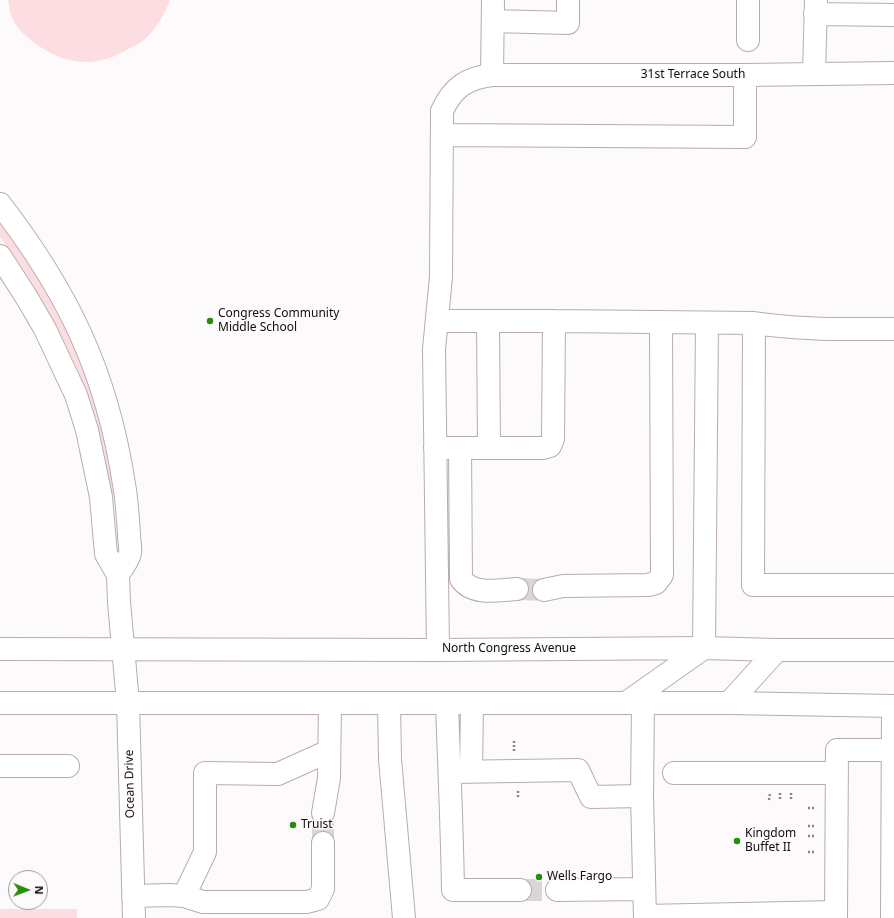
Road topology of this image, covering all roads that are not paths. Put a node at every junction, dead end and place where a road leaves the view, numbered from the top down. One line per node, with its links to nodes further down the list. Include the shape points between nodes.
1 (568, 0): 4 (main road, via 568,23)
2 (748, 0): 6 (main road)
3 (816, 7): 5 (main road); 8 (main road)
4 (493, 10): 9 (main road)
5 (894, 15)
6 (748, 40)
7 (894, 73): 8 (main road, 31st Terrace South)
8 (814, 74): 10 (main road, 31st Terrace South)
9 (492, 75): 10 (main road, 31st Terrace South); 11 (main road, 31st Terrace South, via 466,82 447,100 442,110)
10 (745, 75): 11 (main road, via 745,137)
11 (442, 135): 14 (main road, 31st Terrace South, via 441,277)
12 (0, 204): 24 (main road, via 59,290 88,350 103,391 113,426 126,493 130,554)
13 (0, 256): 24 (main road, via 45,329 76,395 87,430 101,497 106,554)
14 (437, 321): 15 (main road); 21 (main road, 31st Terrace South, via 434,349)
15 (488, 321): 16 (main road); 23 (main road)
16 (554, 321): 17 (main road); 23 (main road, via 553,439 550,446)
17 (661, 322): 18 (main road); 27 (main road, via 662,575 656,583 648,585 563,586)
18 (707, 323): 19 (main road); 28 (main road)
19 (754, 323): 20 (main road, via 777,327); 25 (main road, via 753,585)
20 (894, 329)
21 (435, 448): 22 (main road); 31 (main road, 31st Terrace South)
22 (460, 448): 23 (main road); 26 (main road, via 461,579 464,584 477,590)
23 (489, 448)
24 (118, 575): 30 (main road, Ocean Drive)
25 (894, 585)
26 (517, 589)
27 (544, 590)
28 (704, 648): 31 (main road, North Congress Avenue); 32 (main road, North Congress Avenue); 40 (main road)
29 (0, 649): 30 (main road, North Congress Avenue)
30 (123, 649): 31 (main road, North Congress Avenue); 36 (main road, Ocean Drive)
31 (438, 650)
32 (777, 650): 33 (main road, North Congress Avenue); 41 (main road)
33 (894, 650)
34 (330, 702): 36 (main road); 37 (main road); 44 (main road)
35 (0, 703): 36 (main road)
36 (128, 703): 56 (main road, Ocean Drive)
37 (389, 703): 38 (main road); 61 (main road, via 390,759)
38 (447, 703): 39 (main road); 47 (main road, via 448,757)
39 (472, 703): 40 (main road); 47 (main road)
40 (635, 703): 41 (main road); 50 (main road)
41 (729, 704): 42 (main road)
42 (894, 706): 43 (main road)
43 (893, 750): 49 (main road, via 837,750); 62 (main road)
44 (330, 751): 51 (main road, via 329,778); 57 (main road, via 278,774 205,773 205,852)
45 (0, 766): 46 (main road)
46 (68, 766)
47 (461, 772): 50 (main road, via 578,770 591,797); 54 (main road, via 453,890)
48 (674, 773): 49 (main road)
49 (837, 773): 58 (main road)
50 (642, 796): 53 (main road)
51 (323, 813)
52 (323, 843): 57 (main road, via 323,889 318,899 308,902 203,902)
53 (644, 889): 55 (main road); 59 (main road)
54 (520, 890)
55 (558, 890)
56 (133, 896): 57 (main road); 60 (main road, Ocean Drive)
57 (184, 896)
58 (836, 915): 59 (main road)
59 (645, 917)
60 (134, 918)
61 (404, 918)
62 (892, 918)

